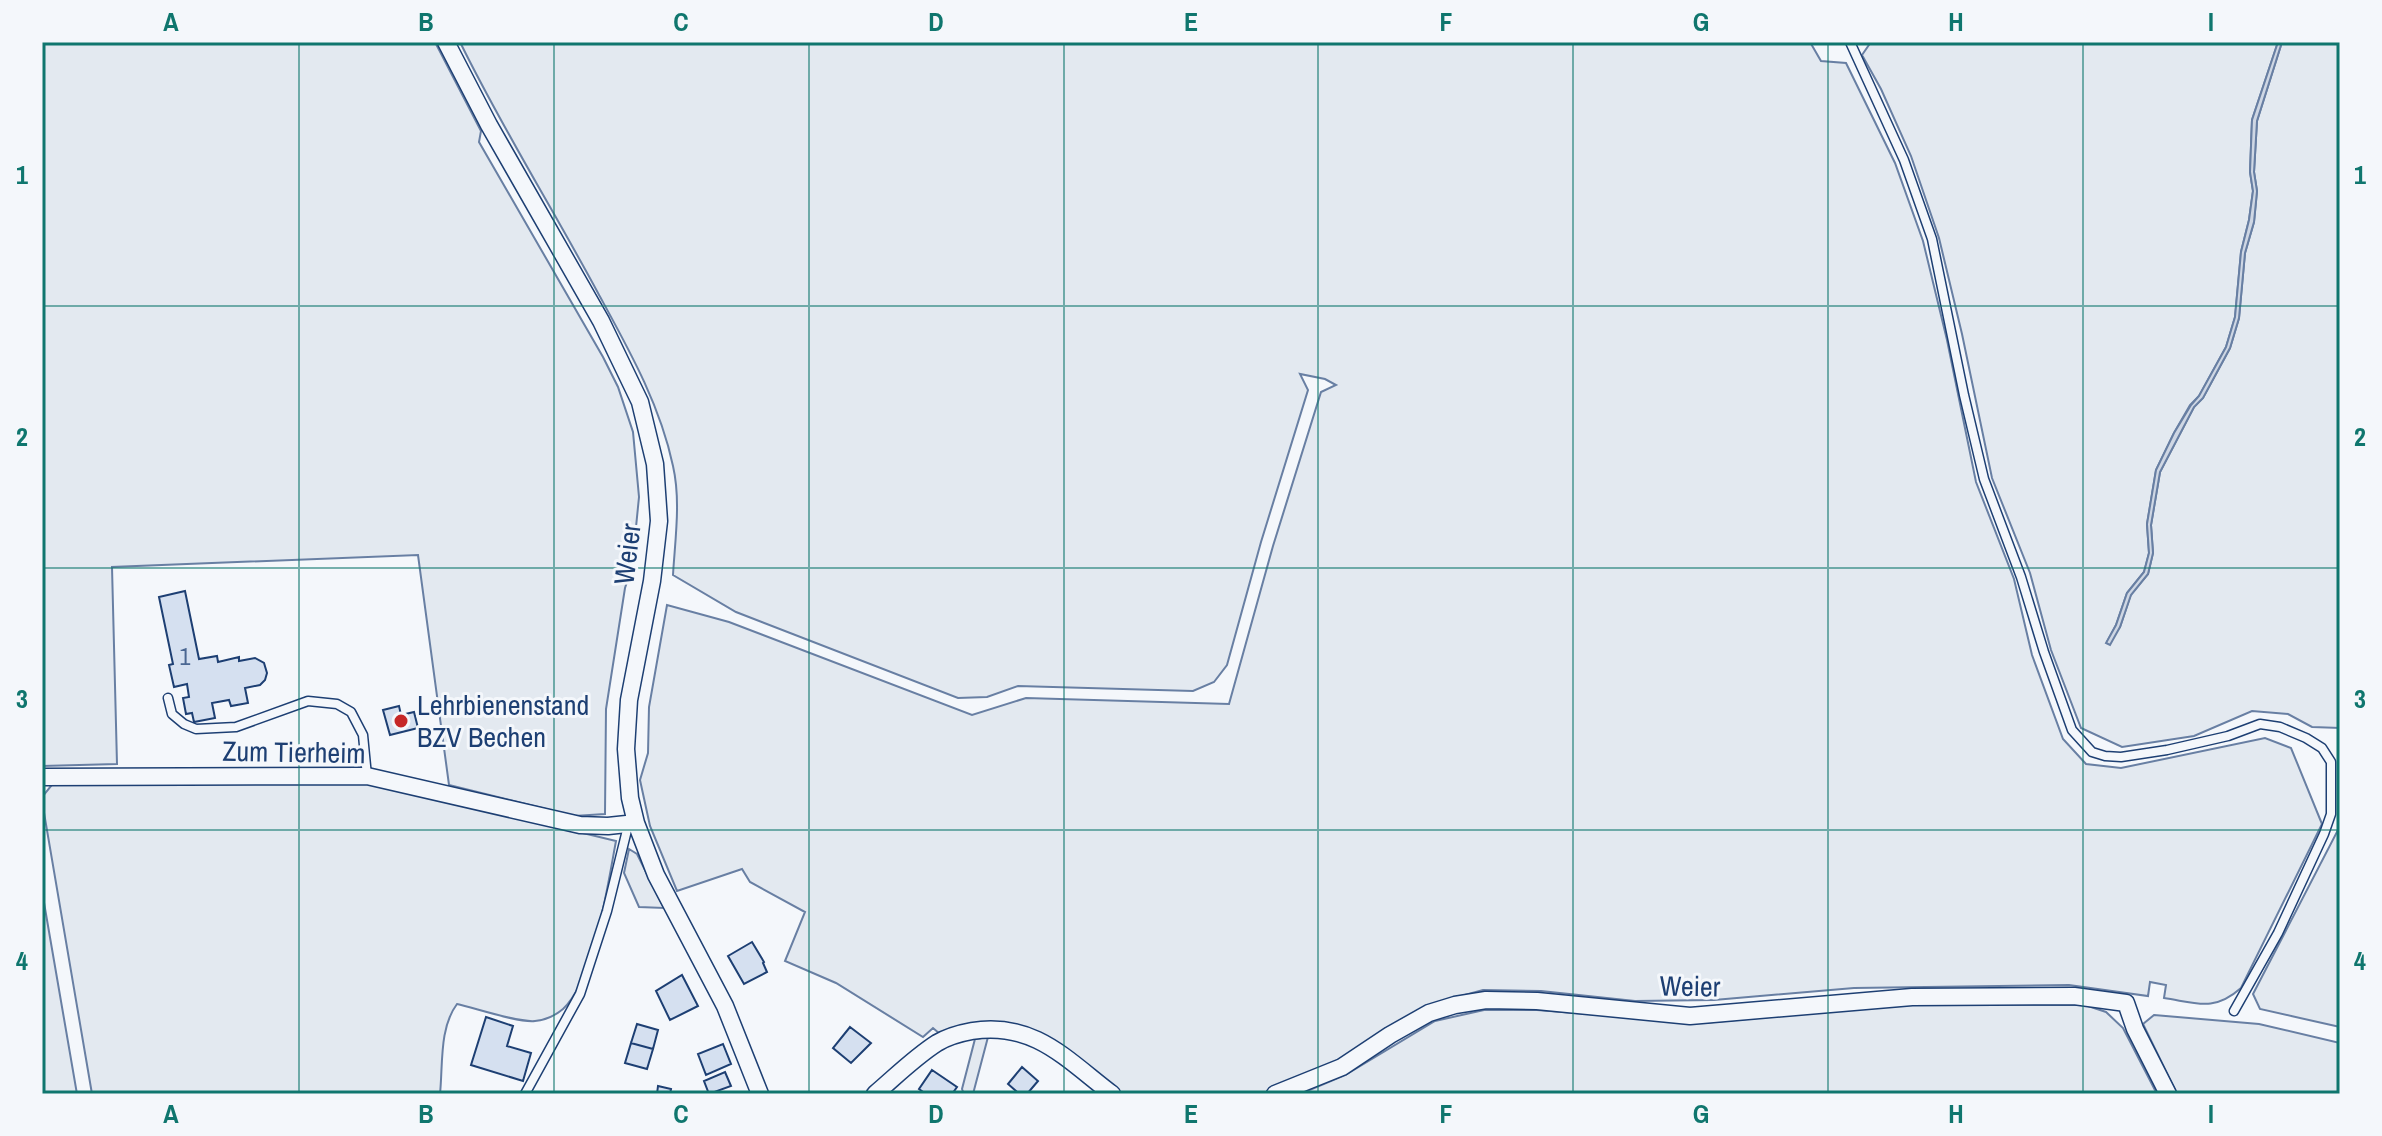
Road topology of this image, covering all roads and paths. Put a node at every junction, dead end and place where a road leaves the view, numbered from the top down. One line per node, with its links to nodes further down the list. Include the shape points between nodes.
1 (446, 42): 6 (street, Weier, via 601,321 640,402 655,464 659,521 629,700 626,749)
2 (1850, 42): 7 (lane, via 1904,160 1932,239 1984,479 2072,730 2092,752 2121,757 2228,736 2260,724 2306,738 2331,762 2328,824 2278,933)
3 (168, 698): 4 (lane, via 172,714 196,729 236,727 308,701 337,704 351,712 363,735)
4 (367, 776): 5 (street, Zum Tierheim); 6 (street, Zum Tierheim, via 580,825)
5 (42, 777)
6 (632, 825): 8 (lane, via 580,994); 9 (street, Weier, via 725,1006)
7 (2234, 1011)
8 (525, 1094)
9 (760, 1094)
10 (875, 1094): 11 (street, via 938,1043 990,1028 1017,1031 1056,1050)
11 (1112, 1094)
12 (1275, 1094): 13 (street, Weier, via 1342,1067 1429,1013 1486,1000 1690,1016 1912,997 2074,996 2126,1003)
13 (2168, 1094)

